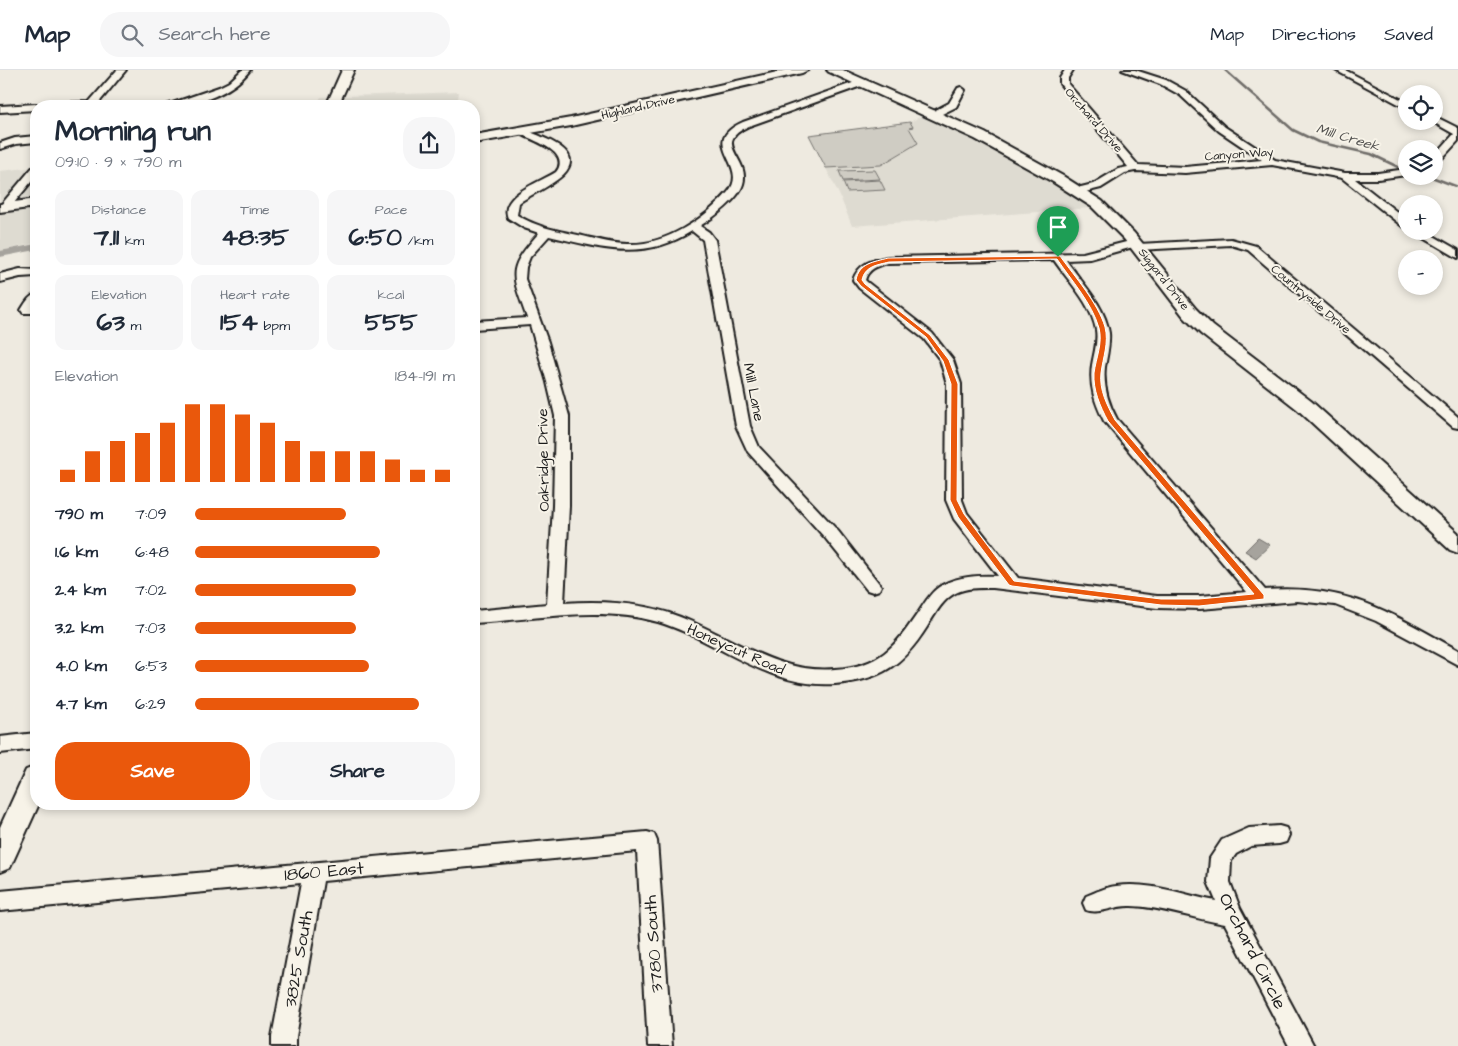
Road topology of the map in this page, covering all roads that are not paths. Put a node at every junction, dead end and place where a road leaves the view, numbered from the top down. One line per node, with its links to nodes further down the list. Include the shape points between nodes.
1 (122, 70): 12 (street)
2 (246, 70): 13 (street, via 235,83)
3 (348, 70): 14 (street)
4 (802, 70): 9 (street, Highland Drive)
5 (833, 70): 10 (street, Siggard Drive)
6 (1069, 70): 27 (street, Orchard Drive, via 1064,84)
7 (1126, 70): 26 (street, via 1163,82 1183,93 1228,133)
8 (1339, 70): 15 (street)
9 (775, 73): 20 (street, Highland Drive)
10 (861, 83): 18 (street, Siggard Drive); 35 (street, via 732,131 727,145 740,185)
11 (960, 90): 18 (street, via 952,105)
12 (95, 100)
13 (190, 100)
14 (335, 100)
15 (1398, 100)
16 (30, 107): 17 (street)
17 (0, 109)
18 (933, 116): 31 (street, Siggard Drive, via 980,136)
19 (1443, 125): 21 (street)
20 (521, 132): 22 (street, Highland Drive); 36 (street, via 565,156 563,172 525,192 512,207 512,216)
21 (1458, 134): 25 (street)
22 (480, 138)
23 (30, 140): 24 (street)
24 (0, 146)
25 (1443, 152)
26 (1272, 162): 27 (street, Canyon Way, via 1185,170); 29 (street, Canyon Way)
27 (1135, 168): 31 (street, Canyon Way, via 1122,170 1097,186)
28 (1398, 173): 29 (street, Canyon Way)
29 (1345, 176): 34 (street)
30 (30, 177): 33 (street)
31 (1077, 191): 38 (street, Siggard Drive, via 1116,221)
32 (30, 204): 33 (street)
33 (2, 208)
34 (1398, 218)
35 (693, 227): 36 (street, via 654,244 628,248); 50 (street, Mill Lane, via 709,240 743,426 753,449)
36 (545, 233): 45 (street, Oakridge Drive, via 520,267 519,279)
37 (1433, 240): 39 (street)
38 (1136, 245): 40 (street, via 1120,245 1094,256); 47 (street, Countryside Drive, via 1231,242 1252,248); 48 (street, Siggard Drive, via 1207,330 1304,404)
39 (1458, 255)
40 (1058, 257): 49 (street, via 888,260 860,272 859,280 869,291 928,336 946,360 954,384 954,500 960,515); 51 (street, via 1097,314 1102,328 1104,340 1098,389 1103,406 1112,421)
41 (30, 273): 42 (street)
42 (0, 278)
43 (30, 305): 44 (street)
44 (26, 310)
45 (534, 321): 46 (street); 52 (street, Oakridge Drive, via 562,416)
46 (480, 325)
47 (1458, 424)
48 (1458, 545)
49 (1012, 583): 51 (street, Honeycut Road, via 1161,602); 52 (street, Honeycut Road, via 979,582 945,591 936,598 893,658 864,671 827,677 773,668 688,627 646,612 609,608)
50 (874, 586)
51 (1261, 597): 54 (street, Honeycut Road, via 1320,597 1351,604)
52 (555, 611): 53 (street, Honeycut Road)
53 (480, 617)
54 (1458, 658)
55 (30, 742): 56 (street)
56 (0, 745)
57 (30, 792): 60 (street)
58 (1280, 835): 64 (street, Orchard Circle, via 1248,837 1229,848 1221,858 1219,882)
59 (647, 841): 61 (street, 1860 East); 66 (street, 3780 South)
60 (0, 860)
61 (314, 872): 62 (street, 1860 East); 65 (street, 3825 South)
62 (0, 901)
63 (1094, 903): 64 (street, via 1116,896 1140,896)
64 (1232, 914): 67 (street, Orchard Circle)
65 (284, 1046)
66 (660, 1046)
67 (1302, 1046)

